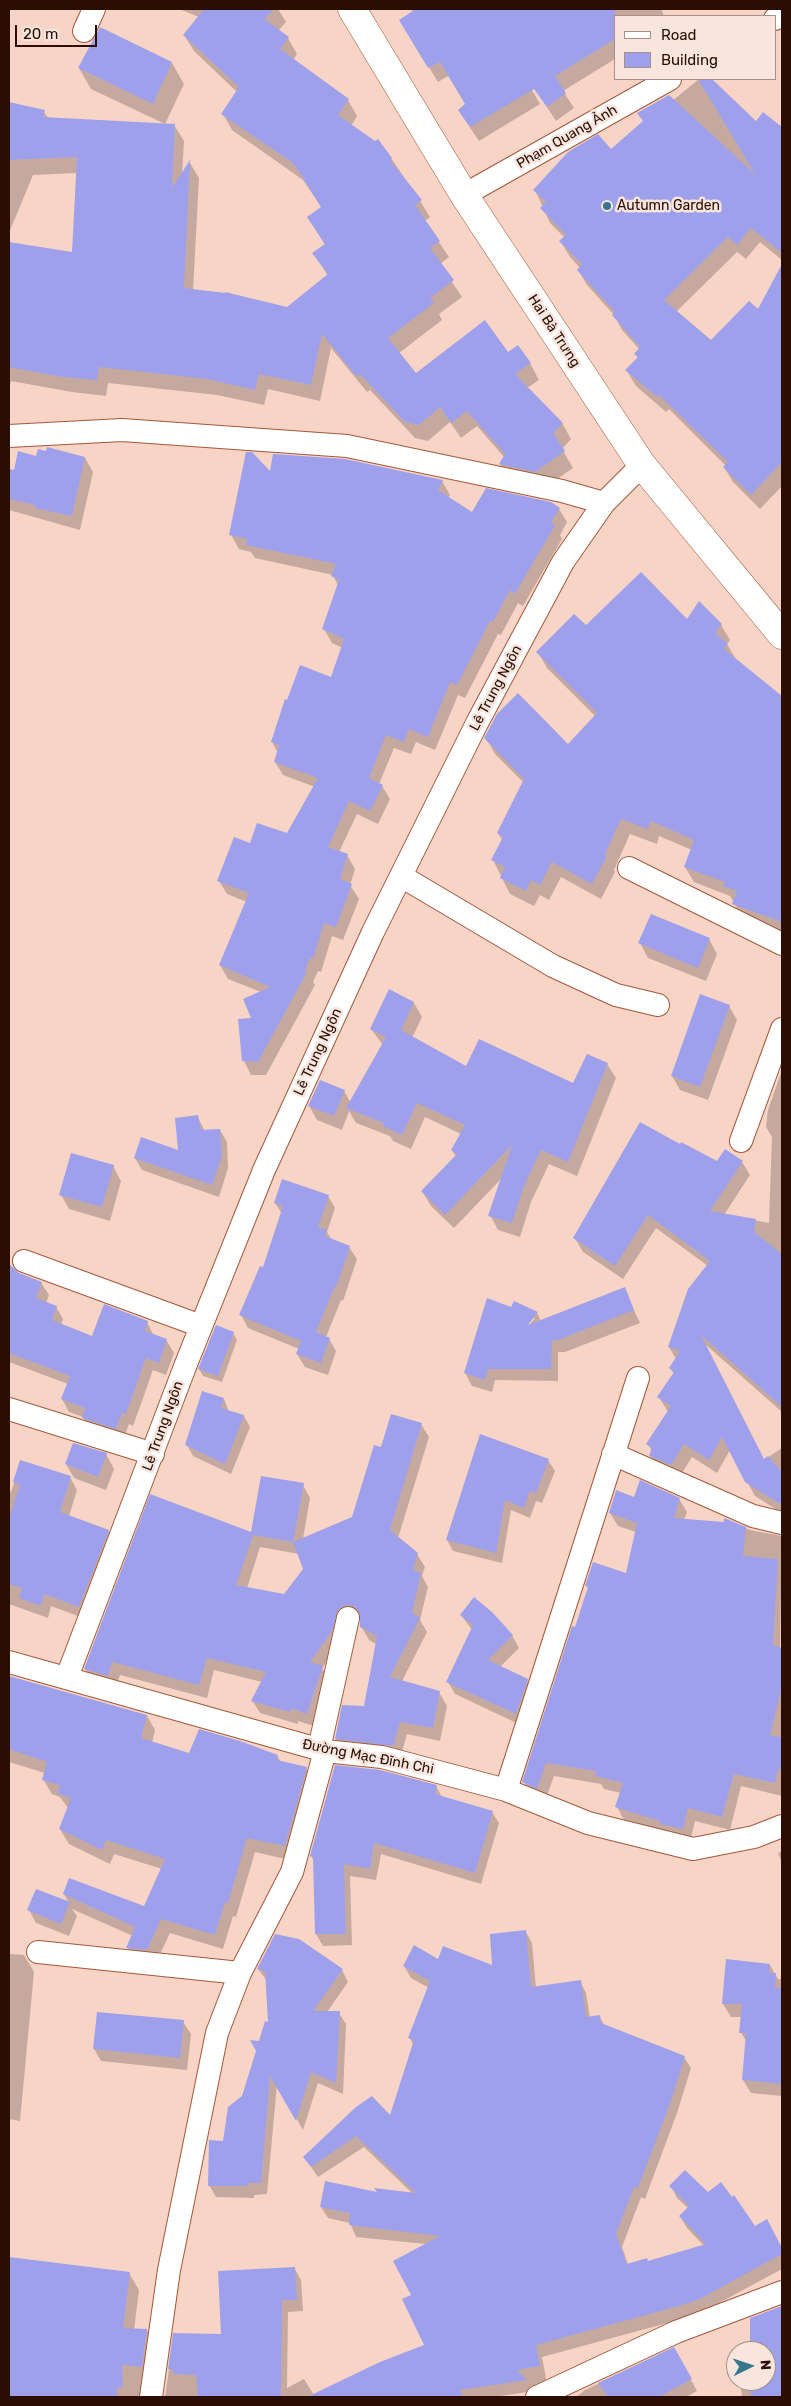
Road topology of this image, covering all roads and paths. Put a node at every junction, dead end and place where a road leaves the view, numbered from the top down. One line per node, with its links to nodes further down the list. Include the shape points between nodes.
1 (94, 9): 3 (street)
2 (352, 9): 5 (main road, Hai Bà Trưng)
3 (84, 31)
4 (668, 80): 5 (street, Phạm Quang Ảnh)
5 (464, 195): 7 (main road, Hai Bà Trưng)
6 (9, 436): 8 (street, via 122,430 347,446 562,491)
7 (642, 465): 8 (street, Lê Trung Ngôn); 9 (main road, Hai Bà Trưng)
8 (604, 503): 11 (street, Lê Trung Ngôn, via 563,562 477,722)
9 (782, 635)
10 (629, 868): 12 (street)
11 (401, 876): 13 (street, via 553,966 616,995); 17 (street, Lê Trung Ngôn, via 264,1170)
12 (782, 944)
13 (658, 1005)
14 (782, 1029): 15 (street)
15 (742, 1141)
16 (24, 1260): 17 (street)
17 (201, 1326): 20 (street, Lê Trung Ngôn)
18 (638, 1378): 21 (street)
19 (9, 1409): 20 (street)
20 (153, 1454): 25 (street, Lê Trung Ngôn)
21 (613, 1454): 22 (street, via 753,1516); 27 (street)
22 (782, 1523)
23 (348, 1618): 26 (street)
24 (9, 1662): 25 (street, Đường Mạc Đĩnh Chi)
25 (67, 1677): 26 (street, Đường Mạc Đĩnh Chi)
26 (322, 1750): 27 (street, Đường Mạc Đĩnh Chi, via 382,1757); 30 (street, via 292,1872)
27 (506, 1790): 28 (street, Đường Mạc Đĩnh Chi, via 588,1823 693,1849 754,1838)
28 (782, 1826)
29 (38, 1952): 30 (street)
30 (240, 1973): 32 (street, via 217,2032 169,2270)
31 (782, 2292): 33 (street, via 676,2332)
32 (151, 2397)
33 (537, 2397)

